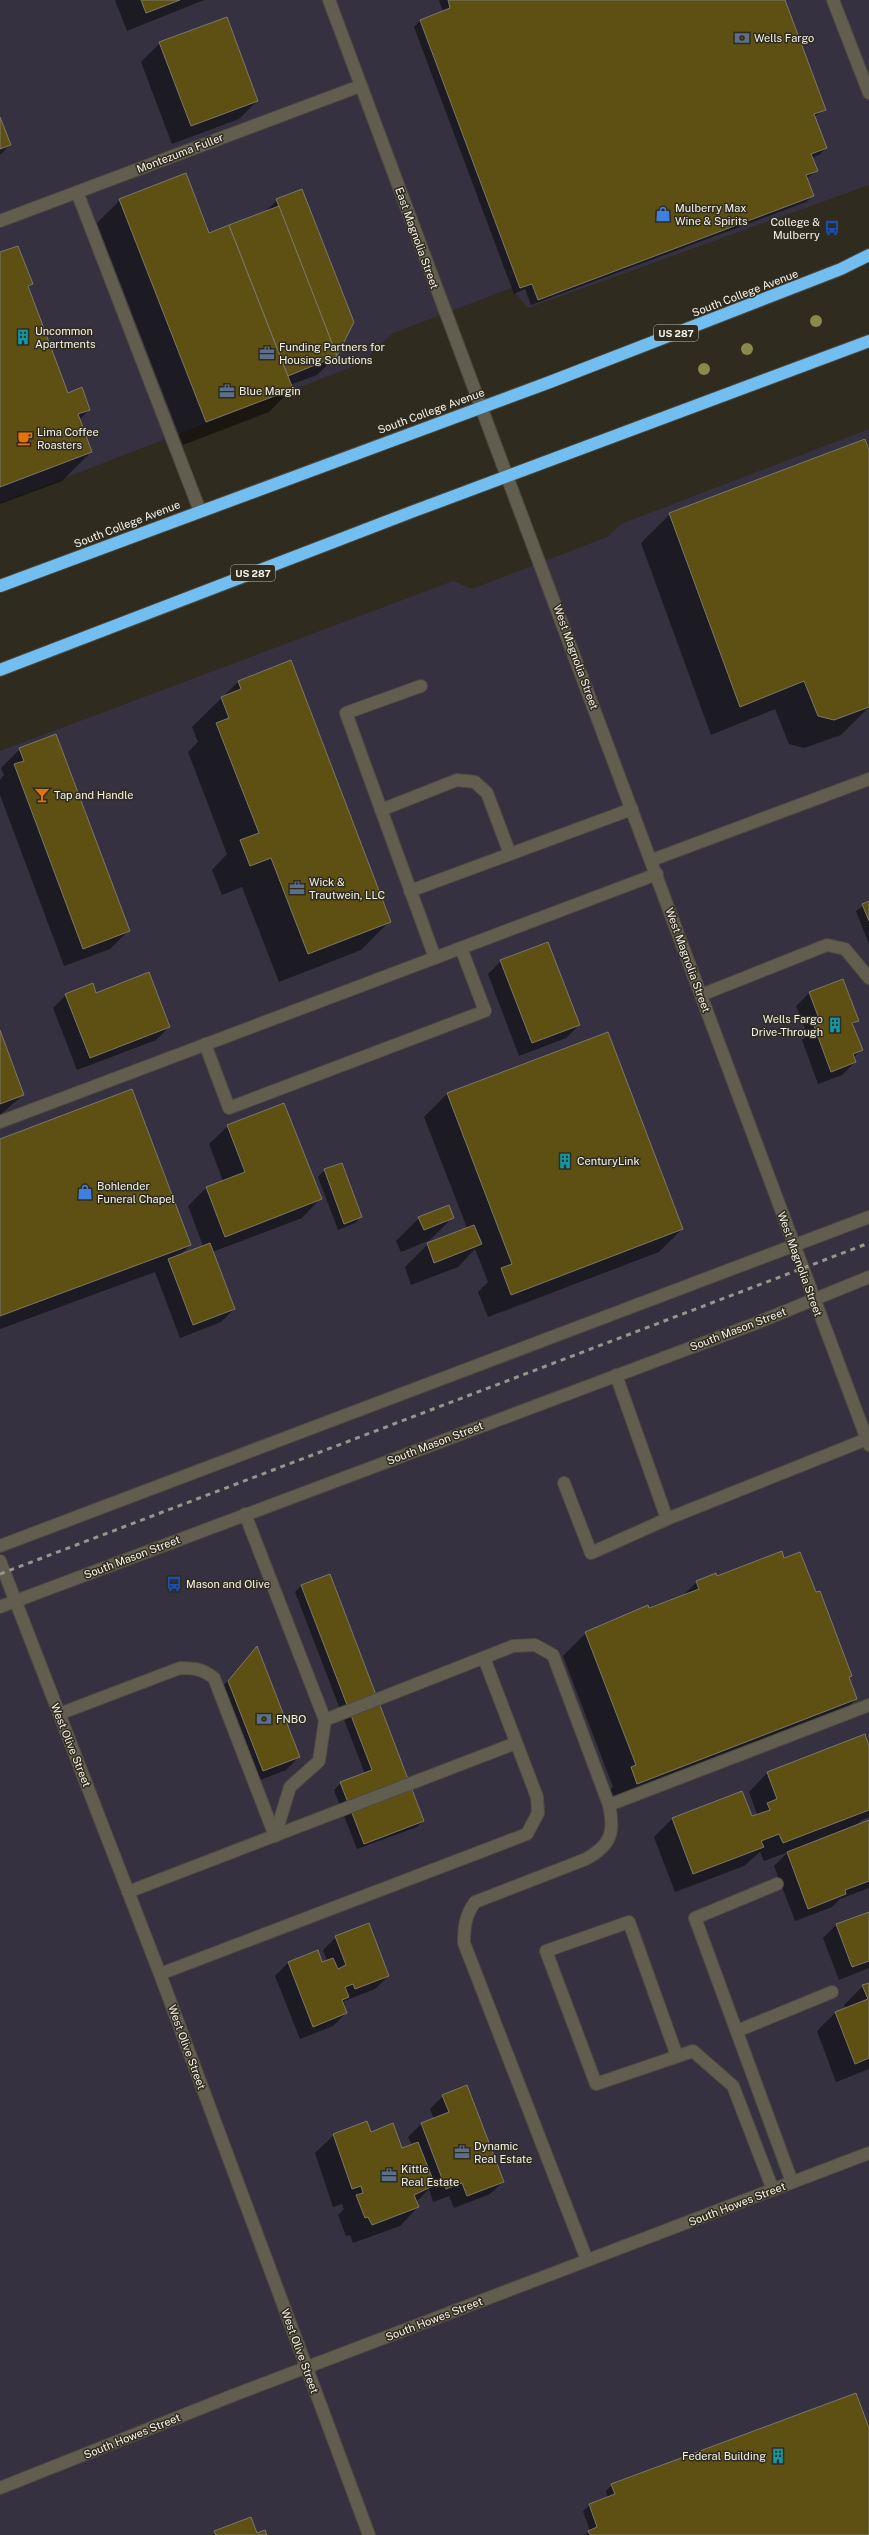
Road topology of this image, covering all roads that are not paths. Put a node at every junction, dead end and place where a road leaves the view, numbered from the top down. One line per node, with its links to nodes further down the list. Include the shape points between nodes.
1 (329, 0): 3 (street, East Magnolia Street)
2 (833, 0): 4 (street)
3 (360, 86): 5 (street, Montezuma Fuller); 9 (street, East Magnolia Street)
4 (869, 93)
5 (77, 192): 6 (street, Montezuma Fuller); 11 (street)
6 (0, 221)
7 (869, 255): 9 (highway, South College Avenue / US 287, via 834,272 550,382)
8 (869, 341): 10 (highway, US 287)
9 (480, 406): 10 (street, East Magnolia Street); 11 (highway, South College Avenue / US 287)
10 (506, 476): 13 (highway, US 287); 16 (street, West Magnolia Street)
11 (200, 511): 12 (highway, South College Avenue / US 287)
12 (0, 586)
13 (0, 670)
14 (421, 686): 17 (street, via 346,713)
15 (869, 779): 19 (street)
16 (632, 809): 18 (street); 19 (street, West Magnolia Street)
17 (381, 810): 18 (street, via 457,780 475,782 487,794); 21 (street)
18 (510, 854): 21 (street)
19 (652, 860): 20 (street, West Magnolia Street)
20 (657, 874): 22 (street); 25 (street, West Magnolia Street)
21 (410, 891): 23 (street)
22 (461, 948): 23 (street); 26 (street, via 485,1011 229,1108)
23 (435, 958): 26 (street)
24 (869, 978): 25 (street, via 844,949 827,945)
25 (701, 995): 29 (street, West Magnolia Street)
26 (205, 1044): 27 (street)
27 (0, 1122)
28 (869, 1217): 29 (street)
29 (794, 1246): 31 (street, West Magnolia Street); 37 (street)
30 (869, 1277): 31 (street, South Mason Street)
31 (813, 1301): 32 (street, South Mason Street); 33 (street, West Magnolia Street)
32 (616, 1375): 35 (street, South Mason Street); 36 (street)
33 (868, 1442): 36 (street)
34 (564, 1483): 36 (street, via 591,1552)
35 (245, 1514): 39 (street, South Mason Street); 44 (street)
36 (668, 1519)
37 (0, 1546)
38 (0, 1561): 39 (street, West Olive Street)
39 (14, 1602): 40 (street, South Mason Street); 43 (street, West Olive Street)
40 (0, 1607)
41 (484, 1658): 44 (street); 45 (street); 46 (street, via 513,1646 535,1645 553,1655)
42 (869, 1705): 46 (street)
43 (59, 1714): 47 (street, via 180,1668 206,1672 214,1678); 49 (street, West Olive Street)
44 (325, 1720): 47 (street, via 319,1761 290,1787)
45 (516, 1743): 47 (street); 50 (street, via 537,1797 538,1813 527,1834)
46 (609, 1805): 57 (street, via 612,1821 610,1835 602,1850 586,1859 475,1902 468,1912 464,1926 464,1943)
47 (275, 1836): 49 (street)
48 (777, 1884): 52 (street, via 696,1918)
49 (128, 1892): 50 (street, West Olive Street)
50 (160, 1974): 58 (street, West Olive Street)
51 (832, 1992): 52 (street)
52 (737, 2031): 55 (street)
53 (677, 2056): 53 (street, via 596,2084 546,1952 629,1922); 56 (street, via 693,2051 733,2086)
54 (869, 2153): 55 (street, South Howes Street)
55 (792, 2182): 56 (street, South Howes Street)
56 (773, 2190): 57 (street, South Howes Street)
57 (587, 2260): 58 (street, South Howes Street)
58 (306, 2367): 59 (street, South Howes Street); 60 (street, West Olive Street)
59 (0, 2488)
60 (369, 2535)

